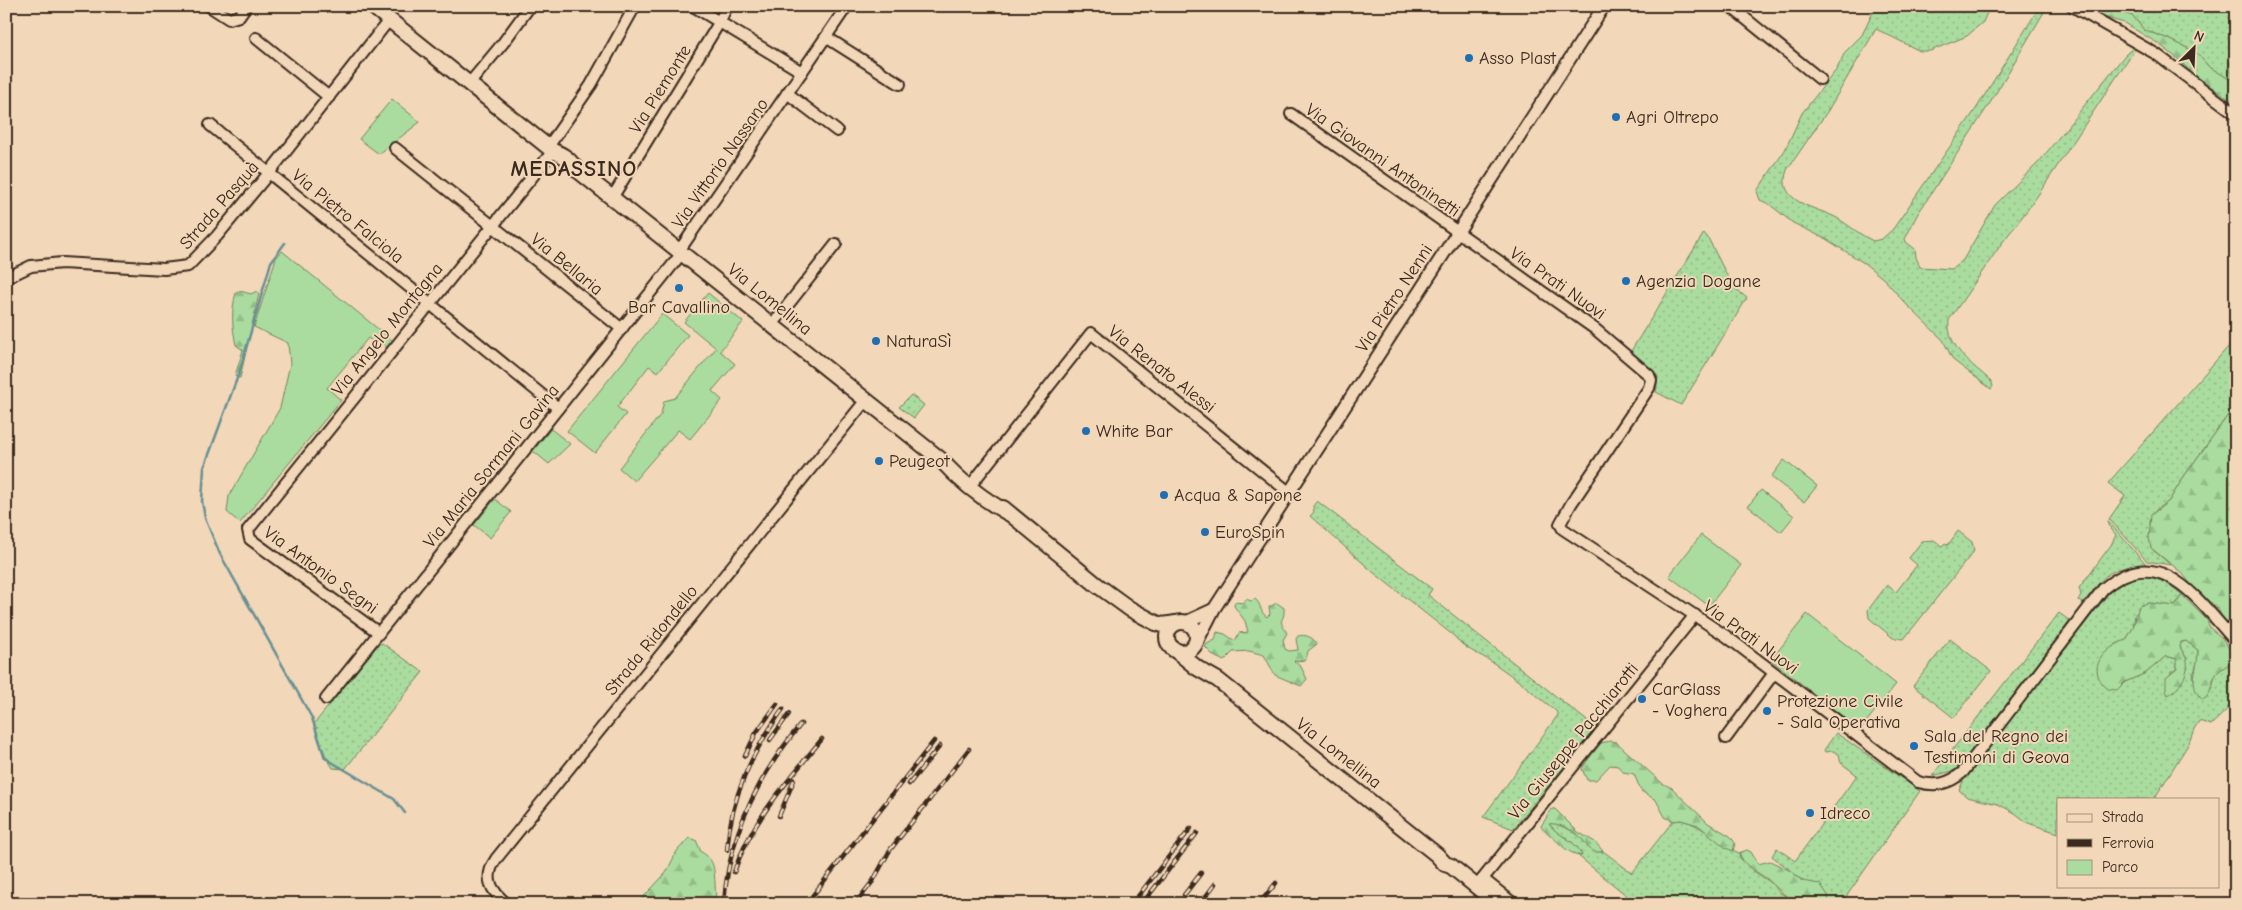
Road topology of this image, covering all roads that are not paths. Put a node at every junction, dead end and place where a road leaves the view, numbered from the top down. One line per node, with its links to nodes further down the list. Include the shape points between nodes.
1 (209, 6): 2 (street, via 233,18 240,15)
2 (246, 6)
3 (372, 6): 12 (main road, Via Lomellina)
4 (530, 6): 18 (street)
5 (635, 6): 27 (street, Via Angelo Montagna)
6 (693, 6): 13 (street)
7 (727, 6): 13 (street, Via Piemonte)
8 (847, 6): 14 (street, Via Vittorio Nassano)
9 (1604, 6): 31 (street, Via Pietro Nenni)
10 (1730, 6): 17 (street)
11 (2072, 6): 23 (street, via 2156,54)
12 (389, 20): 18 (main road, Via Lomellina); 21 (street, Strada Pasquà)
13 (719, 23): 16 (street); 29 (street, Via Piemonte)
14 (826, 37): 16 (street, Via Vittorio Nassano); 19 (street)
15 (256, 38): 21 (street)
16 (802, 72): 20 (street, Via Vittorio Nassano)
17 (1820, 79)
18 (469, 84): 27 (main road, Via Lomellina)
19 (900, 84)
20 (787, 93): 25 (street, Via Vittorio Nassano); 33 (street, Via Vittorio Nassano)
21 (329, 96): 28 (street, Strada Pasquà)
22 (1291, 114): 31 (street, Via Giovanni Antoninetti)
23 (2236, 114)
24 (210, 125): 28 (street, Via Pietro Falciola)
25 (837, 131)
26 (395, 148): 30 (street, Via Bellaria)
27 (551, 150): 29 (main road, Via Lomellina, via 563,155); 30 (street, Via Angelo Montagna)
28 (269, 173): 34 (street, Strada Pasquà, via 188,266 164,269 62,262 31,266); 35 (street, Via Pietro Falciola)
29 (612, 198): 33 (main road, Via Lomellina)
30 (492, 225): 35 (street, Via Angelo Montagna); 37 (street, Via Bellaria)
31 (1457, 232): 42 (street, Via Pietro Nenni); 47 (street, Via Prati Nuovi, via 1596,329 1649,375 1648,388 1560,524 1568,533)
32 (836, 244): 36 (street)
33 (680, 252): 36 (main road, Via Lomellina); 37 (street, Via Maria Sormani Gavina)
34 (6, 278)
35 (429, 304): 39 (street, Via Pietro Falciola); 44 (street, Via Angelo Montagna)
36 (772, 325): 38 (main road, Via Lomellina)
37 (622, 329): 39 (street, Via Maria Sormani Gavina)
38 (866, 400): 40 (main road, Via Lomellina); 58 (street, Strada Ridondello, via 496,859 489,873 489,885)
39 (558, 408): 49 (street, Via Maria Sormani Gavina)
40 (940, 459): 41 (main road, Via Lomellina); 43 (main road, Via Lomellina, via 981,497)
41 (974, 481): 42 (street, Via Renato Alessi, via 1091,333); 43 (main road, Via Lomellina)
42 (1290, 492): 46 (street, Via Pietro Nenni)
43 (1008, 513): 45 (main road, Via Lomellina)
44 (248, 530): 49 (street, Via Antonio Segni, via 250,539)
45 (1097, 584): 48 (main road, Via Lomellina, via 1149,621 1163,625); 52 (main road, Via Lomellina, via 1136,621 1159,634)
46 (1214, 609): 48 (street); 51 (street, Via Pietro Nenni)
47 (1694, 615): 53 (street, Via Prati Nuovi); 57 (street, Via Giuseppe Pacchiarotti)
48 (1181, 623): 51 (main road, Via Lomellina, via 1194,627 1198,637); 52 (main road, via 1168,631)
49 (379, 633): 55 (street, Via Maria Sormani Gavina)
50 (2236, 642): 53 (street, Via Prati Nuovi, via 2175,578 2155,570 2122,574 2103,589 1963,772 1954,780 1937,785 1918,782)
51 (1196, 643): 52 (main road, via 1183,652); 54 (main road, Via Lomellina, via 1200,660)
52 (1171, 646): 54 (main road, Via Lomellina, via 1197,668)
53 (1774, 673): 56 (street)
54 (1218, 680): 57 (main road, Via Lomellina, via 1438,855 1444,856 1451,866)
55 (326, 699)
56 (1726, 738)
57 (1480, 883): 59 (main road, Via Lomellina); 60 (street, Via Lomellina)
58 (508, 904)
59 (1498, 904)
60 (1514, 904)

